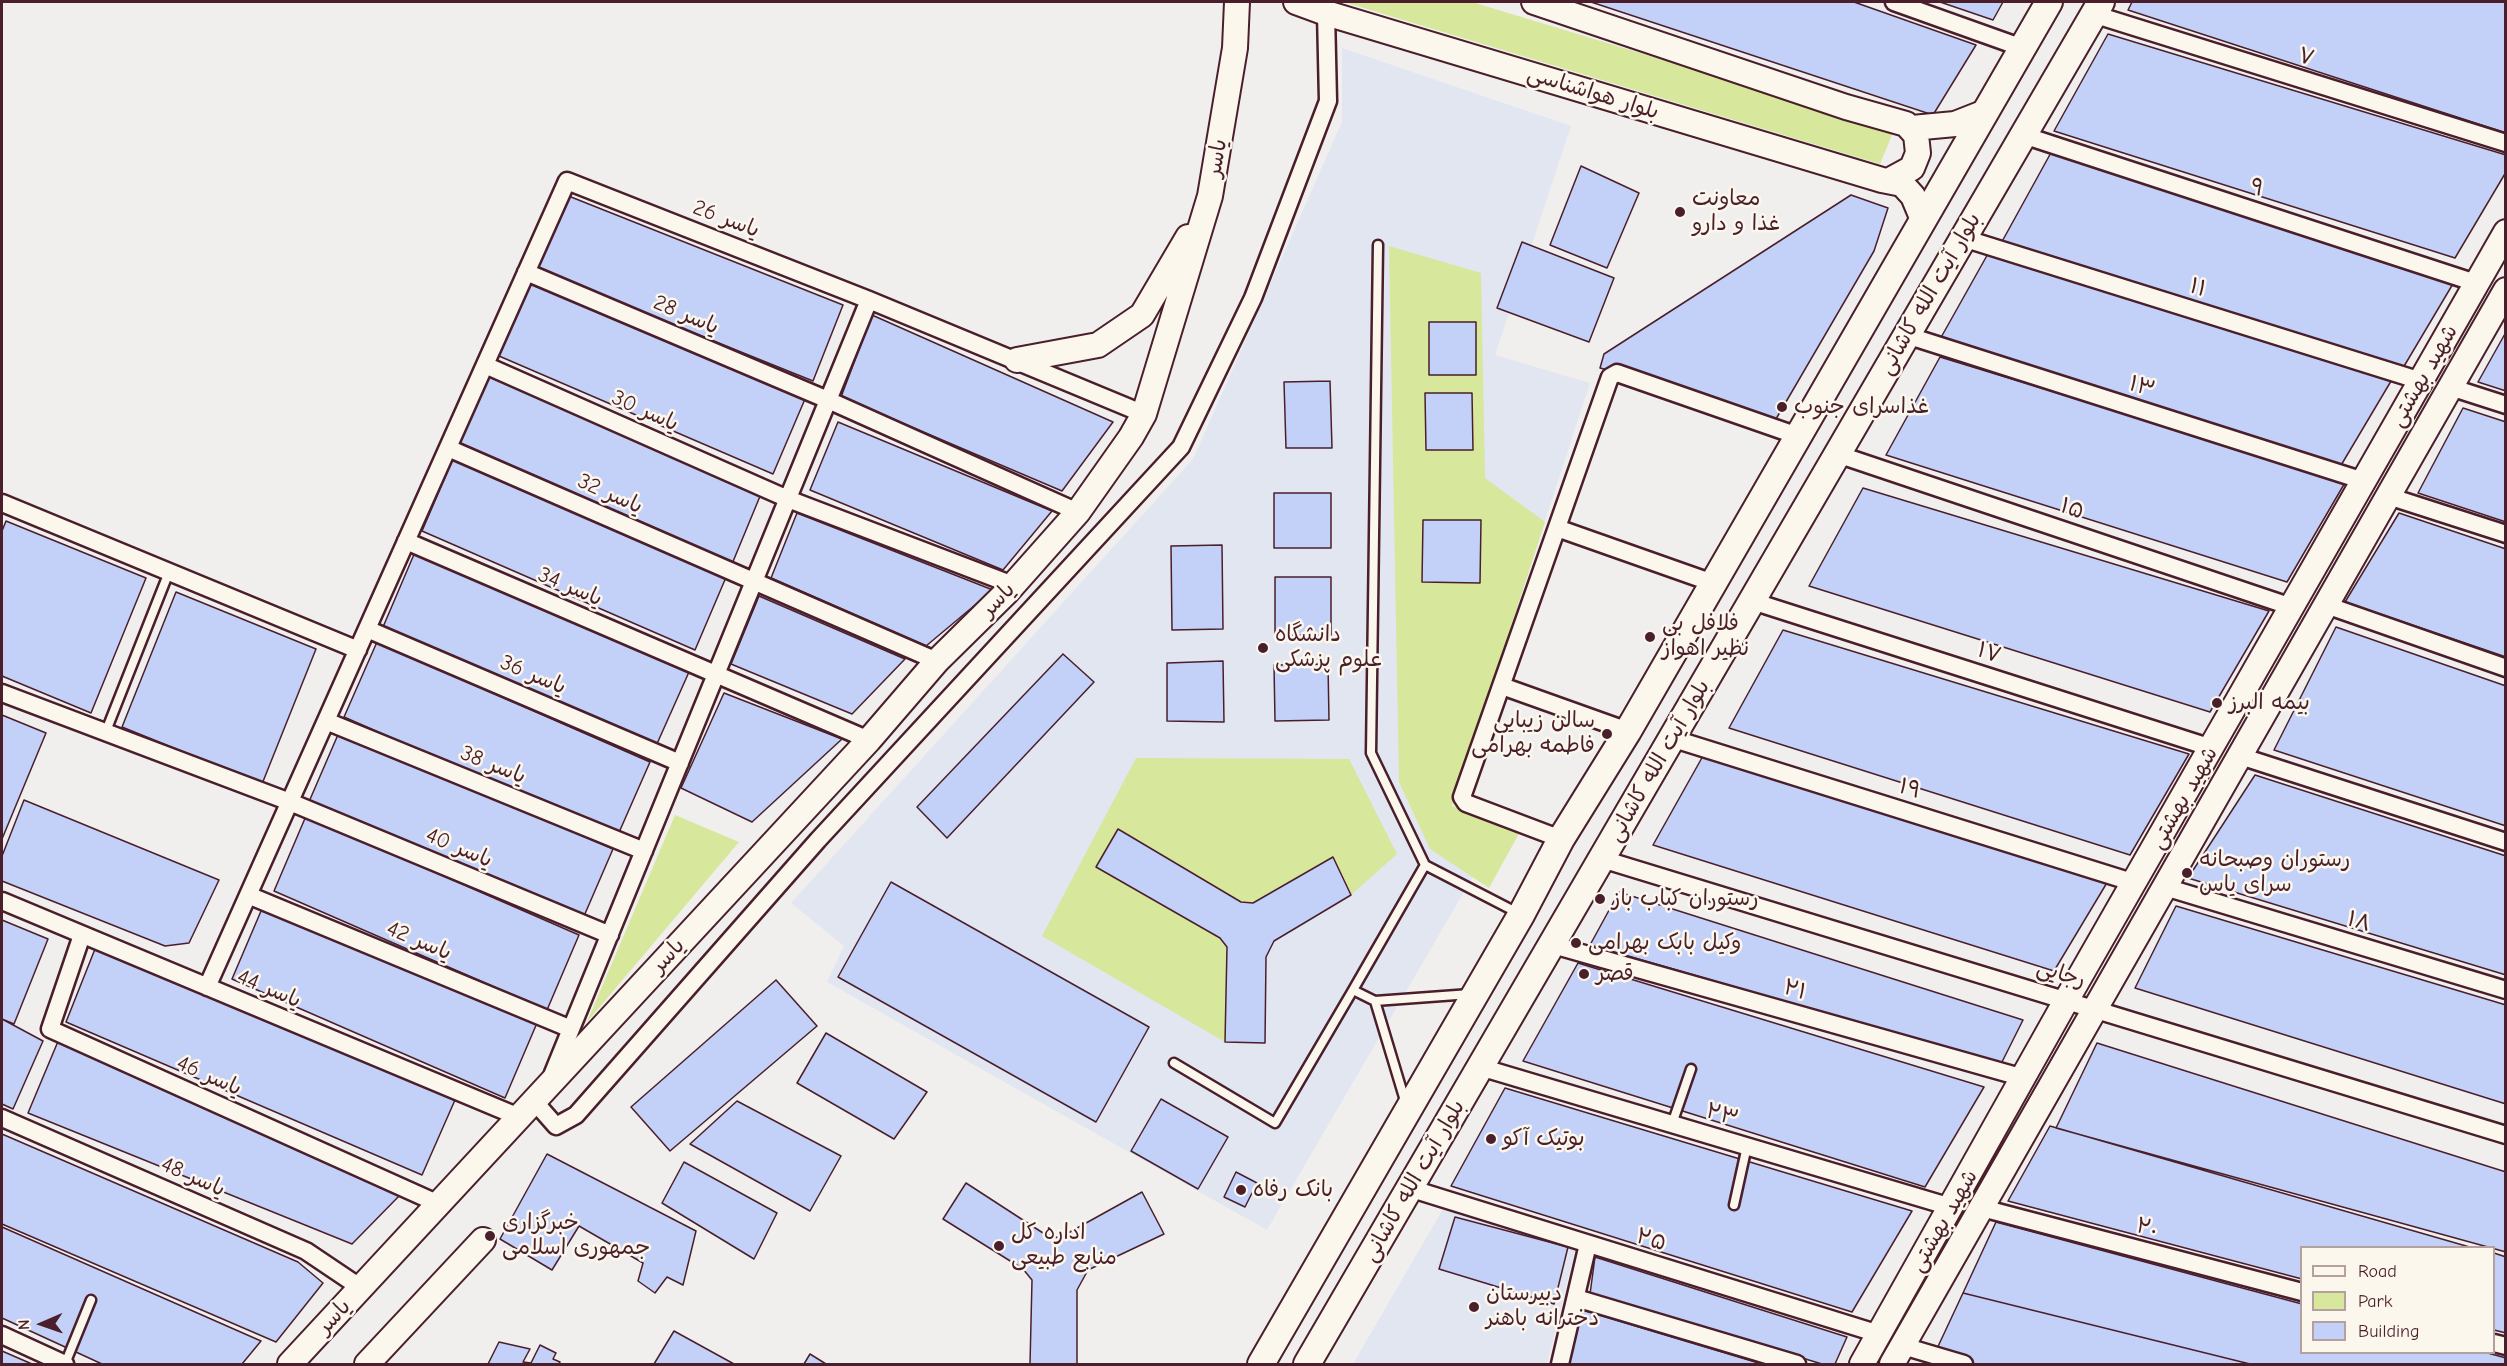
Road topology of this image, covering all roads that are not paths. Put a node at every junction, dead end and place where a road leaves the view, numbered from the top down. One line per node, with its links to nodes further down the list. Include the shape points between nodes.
1 (1237, 2): 14 (main road, یاسر, via 1235,48)
2 (1296, 2): 6 (main road, بلوار هواشناسی)
3 (1534, 2): 10 (main road)
4 (1894, 2): 8 (street)
5 (2049, 2): 8 (main road, بلوار آیت الله کاشانی)
6 (1322, 7): 13 (main road, بلوار هواشناسی); 90 (street, via 1328,101 1253,298 1181,447 818,840 576,1115 556,1126)
7 (2097, 8): 11 (main road, بلوار آیت الله کاشانی); 12 (street, ۷)
8 (2020, 47): 9 (main road, بلوار آیت الله کاشانی)
9 (1983, 113): 10 (main road, via 1955,124); 15 (main road, بلوار آیت الله کاشانی)
10 (1912, 128): 13 (main road, via 1919,143 1916,161 1906,173)
11 (2023, 135): 17 (main road, بلوار آیت الله کاشانی); 20 (street, ۹)
12 (2505, 143)
13 (1890, 180): 15 (main road, via 1902,184 1913,196)
14 (1210, 196): 24 (main road, via 1142,315 1098,345); 30 (main road, یاسر)
15 (1923, 220): 31 (main road, بلوار آیت الله کاشانی)
16 (2505, 232): 20 (main road, شهید بهشتی)
17 (1963, 238): 23 (main road, بلوار آیت الله کاشانی); 26 (street, ۱۱)
18 (1378, 245): 69 (lane, via 1371,753)
19 (526, 272): 22 (street, یاسر 26, via 567,181); 25 (street); 28 (street, یاسر 28)
20 (2476, 283): 26 (main road, شهید بهشتی)
21 (2505, 290): 27 (main road, شهید بهشتی)
22 (869, 300): 24 (street, یاسر 26); 28 (street, یاسر)
23 (1906, 335): 33 (main road, بلوار آیت الله کاشانی); 34 (street, ۱۳)
24 (1017, 360): 30 (street)
25 (485, 365): 32 (street); 36 (street, یاسر 30)
26 (2421, 381): 34 (main road, شهید بهشتی)
27 (2450, 387): 29 (street); 35 (main road, شهید بهشتی)
28 (828, 400): 36 (street, یاسر); 38 (street, یاسر 28)
29 (2505, 405)
30 (1144, 414): 38 (main road, یاسر)
31 (1798, 436): 39 (street, via 1612,373); 44 (main road, بلوار آیت الله کاشانی)
32 (448, 448): 41 (street); 43 (street, یاسر 32)
33 (1837, 454): 46 (main road, بلوار آیت الله کاشانی); 48 (street, ۱۵)
34 (2364, 481): 48 (main road, شهید بهشتی)
35 (2388, 496): 40 (street); 47 (main road, شهید بهشتی)
36 (788, 499): 43 (street, یاسر); 45 (street, یاسر 30)
37 (2, 503): 42 (street)
38 (1078, 513): 45 (main road, یاسر)
39 (1557, 528): 44 (street); 54 (street)
40 (2505, 534)
41 (406, 541): 49 (street); 53 (street, یاسر 34)
42 (169, 572): 50 (street); 58 (lane)
43 (754, 582): 51 (street, یاسر 32); 53 (street, یاسر)
44 (1713, 583): 57 (main road, بلوار آیت الله کاشانی)
45 (1013, 585): 51 (main road, یاسر)
46 (1752, 601): 59 (main road, بلوار آیت الله کاشانی); 61 (street, ۱۷)
47 (2326, 605): 52 (street); 62 (main road, شهید بهشتی)
48 (2292, 607): 61 (main road, شهید بهشتی)
49 (367, 628): 50 (street); 63 (street, یاسر 36)
50 (358, 650): 56 (street)
51 (937, 661): 60 (main road, یاسر)
52 (2505, 668)
53 (716, 675): 60 (street, یاسر 34); 63 (street, یاسر)
54 (1502, 686): 57 (street); 65 (street, via 1462,801)
55 (2, 693): 58 (street, یاسر 40)
56 (326, 721): 64 (street); 67 (street, یاسر 38)
57 (1628, 730): 65 (main road, بلوار آیت الله کاشانی)
58 (106, 731): 64 (street, یاسر 40)
59 (1671, 738): 68 (main road, بلوار آیت الله کاشانی); 70 (street, ۱۹)
60 (869, 740): 90 (main road, یاسر)
61 (2212, 747): 70 (main road, شهید بهشتی)
62 (2240, 756): 66 (street); 71 (main road, شهید بهشتی)
63 (680, 762): 67 (street, یاسر)
64 (290, 801): 72 (street); 76 (street, یاسر 40)
65 (1561, 839): 74 (main road, بلوار آیت الله کاشانی)
66 (2505, 842)
67 (644, 851): 76 (street, یاسر)
68 (1602, 859): 77 (main road, بلوار آیت الله کاشانی); 82 (street, رجایی)
69 (1425, 865): 74 (lane); 79 (lane)
70 (2135, 883): 82 (main road, شهید بهشتی)
71 (2165, 887): 80 (street, ۱۸); 84 (main road, شهید بهشتی)
72 (248, 895): 78 (street); 85 (street, یاسر 42)
73 (2, 902): 75 (street, یاسر 44)
74 (1521, 915): 81 (main road, بلوار آیت الله کاشانی)
75 (82, 935): 78 (street, یاسر 44); 97 (street, یاسر 46, via 51,1029)
76 (610, 935): 85 (street, یاسر)
77 (1553, 945): 87 (main road, بلوار آیت الله کاشانی); 89 (street, ۲۱)
78 (207, 987): 90 (street, یاسر 44)
79 (1353, 990): 83 (lane); 86 (lane, via 1275,1123)
80 (2505, 990)
81 (1476, 993): 83 (lane); 91 (main road, بلوار آیت الله کاشانی)
82 (2067, 999): 84 (street, رجایی); 89 (main road, شهید بهشتی)
83 (1375, 1002): 91 (lane)
84 (2096, 1008): 94 (street, رجایی); 100 (main road, شهید بهشتی)
85 (572, 1029): 90 (street, یاسر)
86 (1174, 1063)
87 (1480, 1067): 93 (street, ۲۳); 96 (main road, بلوار آیت الله کاشانی)
88 (1691, 1070): 93 (lane)
89 (2025, 1078): 99 (main road, شهید بهشتی)
90 (534, 1101): 97 (main road, یاسر)
91 (1408, 1112): 113 (main road, بلوار آیت الله کاشانی)
92 (2, 1118): 103 (street, یاسر 48, via 306,1251)
93 (1672, 1124): 95 (street, ۲۳)
94 (2505, 1134)
95 (1747, 1146): 98 (lane); 99 (street, ۲۳)
96 (1409, 1188): 102 (street, ۲۵); 114 (main road, بلوار آیت الله کاشانی)
97 (439, 1204): 103 (main road, یاسر)
98 (1734, 1205)
99 (1951, 1207): 107 (main road, شهید بهشتی)
100 (1982, 1208): 104 (street, ۲۰); 109 (main road, شهید بهشتی)
101 (483, 1240): 112 (main road)
102 (1588, 1244): 105 (street); 107 (street, ۲۵)
103 (361, 1288): 111 (main road, یاسر)
104 (2300, 1292)
105 (1576, 1298): 115 (street); 116 (street)
106 (91, 1300): 110 (lane)
107 (1879, 1334): 117 (main road, شهید بهشتی)
108 (2, 1335): 110 (street)
109 (1898, 1355): 118 (street)
110 (65, 1364)
111 (290, 1365)
112 (367, 1365)
113 (1261, 1365)
114 (1307, 1365)
115 (1560, 1365)
116 (1797, 1365)
117 (1862, 1365)
118 (1964, 1365)

